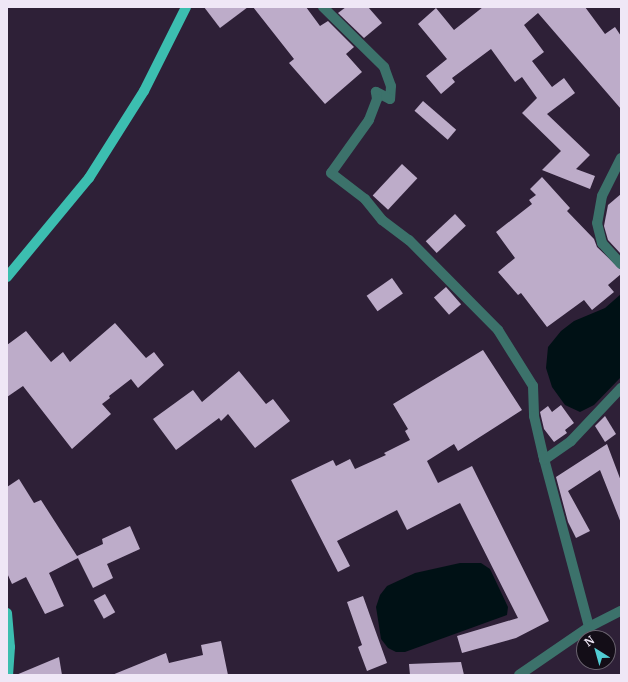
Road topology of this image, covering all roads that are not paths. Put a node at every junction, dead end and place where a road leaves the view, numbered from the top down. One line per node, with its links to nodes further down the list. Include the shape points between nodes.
1 (186, 7): 5 (main road, via 144,91 89,178)
2 (323, 7): 7 (street, via 384,66 392,86 390,99 376,92 375,106 369,120 331,173 365,199 382,220 409,240 498,330 533,386 534,416)
3 (621, 158): 4 (street, via 602,196 597,223 602,243)
4 (621, 264)
5 (7, 278)
6 (621, 388): 7 (street, via 570,441)
7 (544, 460): 10 (street)
8 (621, 612): 10 (street)
9 (7, 613): 11 (main road, via 10,647)
10 (589, 627): 12 (street)
11 (8, 675)
12 (519, 675)

